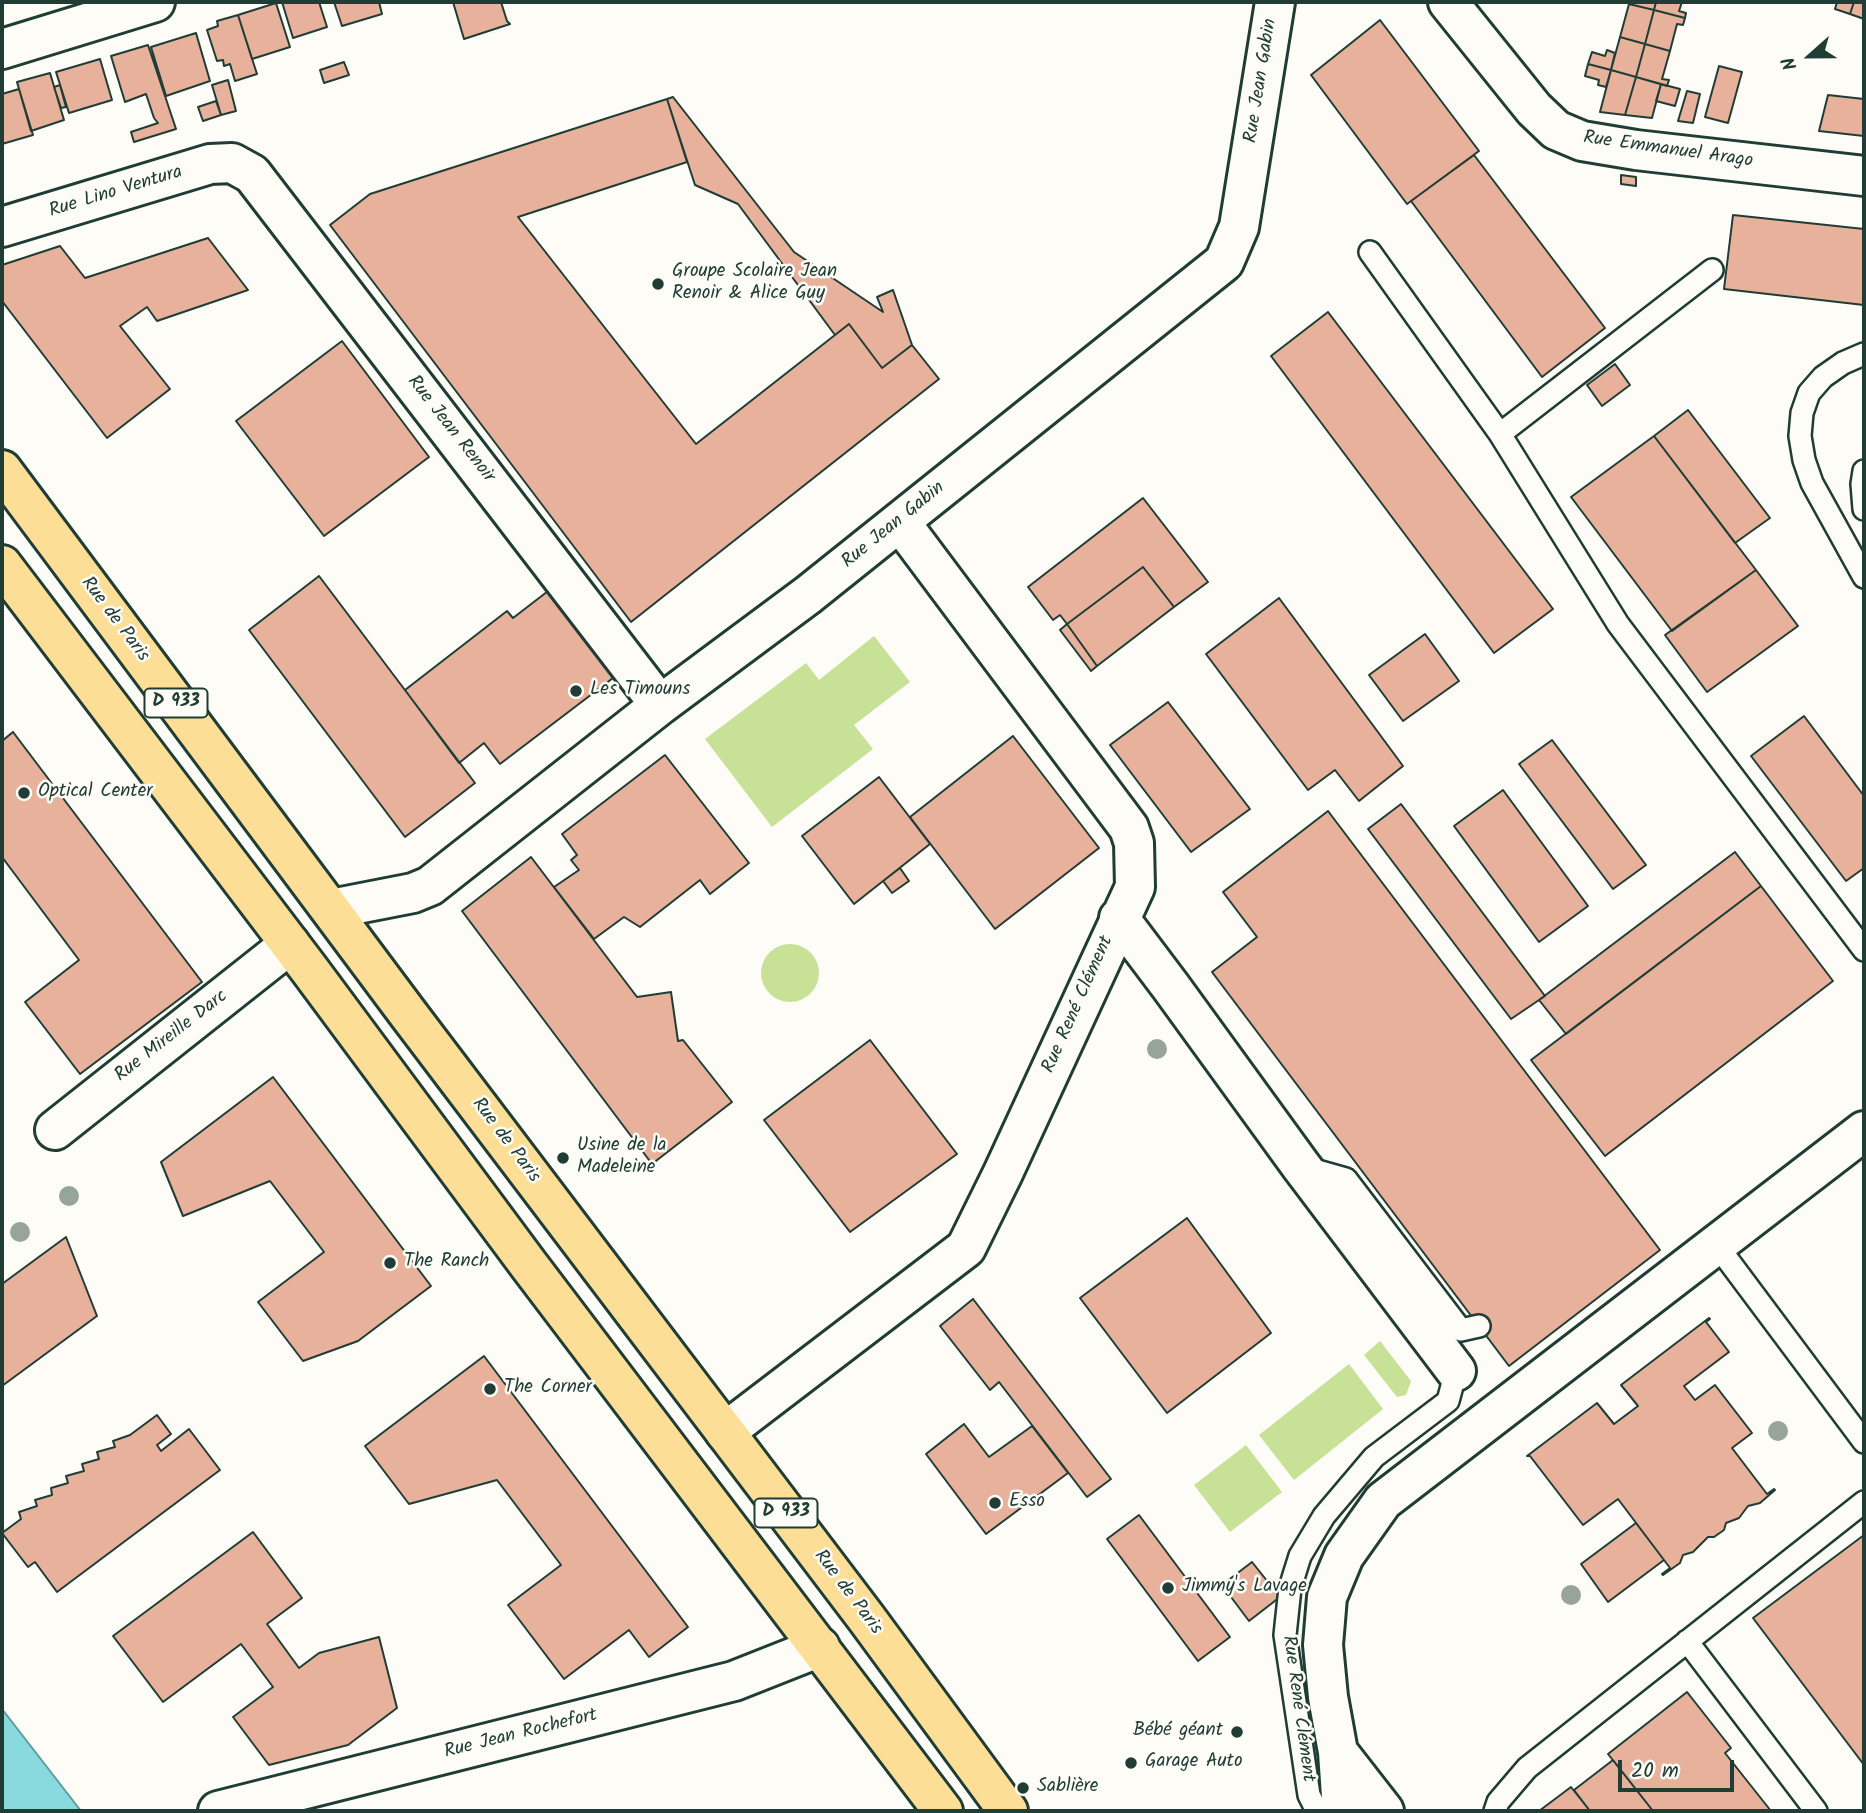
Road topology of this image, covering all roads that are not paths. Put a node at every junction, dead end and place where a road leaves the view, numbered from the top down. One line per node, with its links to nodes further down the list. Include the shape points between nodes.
1 (155, 2): 4 (street)
2 (1275, 2): 15 (street, Rue Jean Gabin, via 1239,227 1224,262)
3 (1448, 2): 6 (street, Rue Emmanuel Arago, via 1534,109 1556,130 1582,141)
4 (2, 49)
5 (232, 163): 7 (street, Rue Lino Ventura, via 210,164); 18 (street, Rue Jean Renoir, via 252,174)
6 (1864, 176)
7 (2, 227)
8 (1370, 252): 11 (lane)
9 (1712, 270): 11 (lane)
10 (1864, 354): 17 (lane, via 1823,377 1809,393 1800,436 1812,483)
11 (1500, 434): 22 (lane, via 1618,624)
12 (2, 470): 19 (main road, Rue de Paris / D 933)
13 (1864, 471): 14 (lane)
14 (1864, 509)
15 (900, 522): 18 (street, Rue Jean Gabin); 20 (street, Rue René Clément, via 1129,828 1135,887)
16 (2, 565): 21 (main road, D 933)
17 (1864, 577)
18 (660, 705): 19 (street, Rue Jean Gabin, via 430,886)
19 (331, 909): 29 (main road, Rue de Paris / D 933)
20 (1119, 918): 25 (street, Rue René Clément); 29 (street, Rue René Clément, via 966,1248)
21 (290, 944): 23 (street, Rue Mireille Darc); 33 (main road, D 933)
22 (1864, 950)
23 (55, 1130)
24 (1864, 1131): 26 (street)
25 (1301, 1166): 27 (lane, via 1346,1179 1461,1330); 28 (street, Rue René Clément)
26 (1716, 1244): 30 (lane); 34 (street, via 1383,1501 1344,1556 1327,1597 1323,1645)
27 (1479, 1326)
28 (1456, 1371): 38 (lane, Rue René Clément, via 1448,1401 1374,1457 1324,1516 1300,1556 1284,1635 1309,1795)
29 (724, 1432): 37 (main road, Rue de Paris / D 933)
30 (1864, 1442)
31 (1864, 1502): 32 (lane)
32 (1687, 1642): 41 (lane, via 1527,1768); 42 (lane)
33 (820, 1647): 35 (street, Rue Jean Rochefort, via 734,1681); 36 (main road, D 933)
34 (1338, 1752): 39 (street); 40 (street)
35 (218, 1811)
36 (943, 1811)
37 (1008, 1811)
38 (1317, 1811)
39 (1342, 1811)
40 (1384, 1811)
41 (1495, 1811)
42 (1816, 1811)

